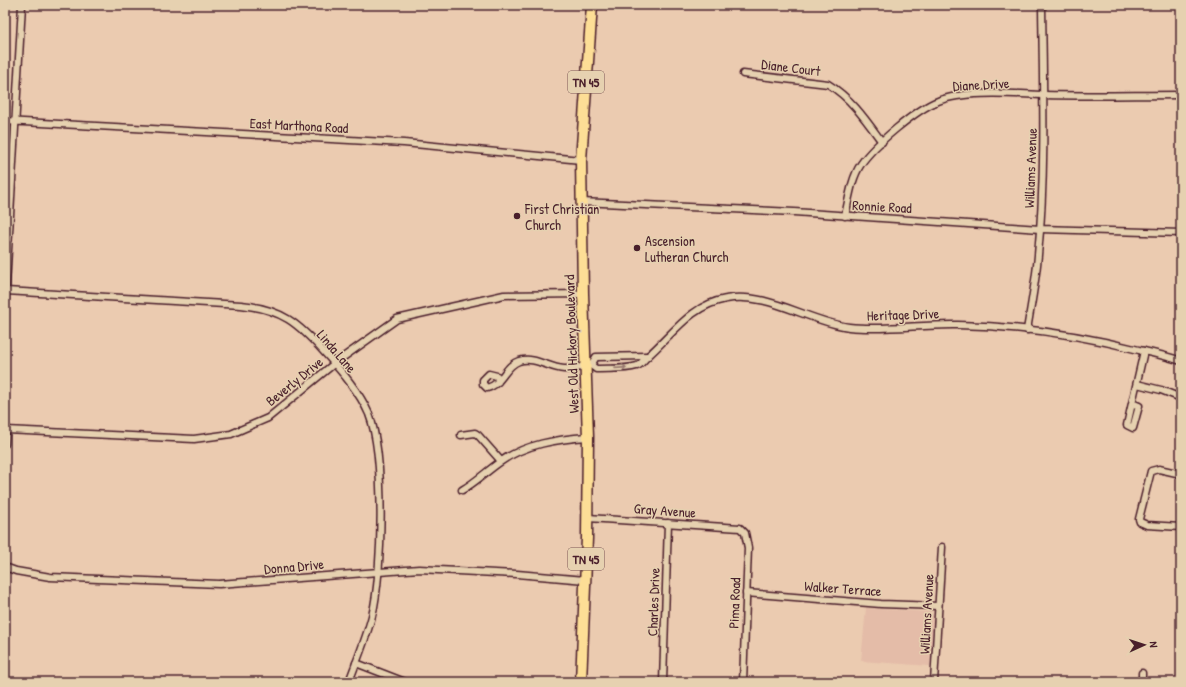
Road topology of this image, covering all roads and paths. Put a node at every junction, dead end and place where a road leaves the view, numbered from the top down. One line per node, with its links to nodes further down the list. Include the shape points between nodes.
1 (22, 5): 8 (street)
2 (592, 5): 10 (main road, West Old Hickory Boulevard / TN 45)
3 (1042, 5): 5 (street, Williams Avenue)
4 (743, 74): 9 (street, Diane Court, via 828,84 853,104)
5 (1043, 95): 6 (street, Diane Drive); 9 (street, Diane Drive, via 958,96 939,100); 13 (street, Williams Avenue)
6 (1181, 95)
7 (5, 121): 8 (street, East Marthona Road)
8 (16, 122): 10 (street, East Marthona Road, via 404,143); 15 (street)
9 (882, 142): 12 (street, Diane Drive, via 861,164 854,179)
10 (581, 160): 11 (main road, West Old Hickory Boulevard / TN 45)
11 (581, 202): 12 (street, Ronnie Road); 16 (main road, West Old Hickory Boulevard / TN 45)
12 (845, 216): 13 (street, Ronnie Road)
13 (1040, 229): 14 (street, Ronnie Road); 18 (street, Williams Avenue)
14 (1181, 234)
15 (6, 291): 17 (street); 22 (street, Linda Lane, via 258,307 277,312 291,320)
16 (583, 294): 22 (street, Beverly Drive, via 504,295 397,319); 23 (main road, West Old Hickory Boulevard / TN 45)
17 (5, 303)
18 (1027, 330): 19 (street, Heritage Drive, via 1101,341); 20 (street, Heritage Drive, via 957,325 848,327 768,302 734,298 718,301 694,312)
19 (1144, 351): 21 (street, Heritage Drive); 25 (street)
20 (648, 356): 23 (street, Heritage Drive, via 596,357); 23 (street, Heritage Drive, one-way to 20, via 596,369 638,366)
21 (1181, 361)
22 (334, 364): 29 (street, Beverly Drive, via 268,418 231,434 194,439); 42 (street, Linda Lane, via 364,404 371,422 380,511)
23 (589, 365): 24 (street, Heritage Drive, via 563,369 537,361 522,360 512,365); 31 (main road, West Old Hickory Boulevard / TN 45)
24 (498, 382)
25 (1137, 384): 26 (street); 27 (street)
26 (1181, 398)
27 (1132, 403)
28 (5, 416): 29 (street)
29 (6, 430): 32 (street)
30 (461, 435): 33 (street, via 475,433)
31 (588, 437): 33 (street, via 565,438 537,444); 36 (main road, West Old Hickory Boulevard / TN 45)
32 (5, 444)
33 (501, 461): 35 (street)
34 (1181, 474): 38 (street, via 1159,469 1151,471 1139,519 1147,525)
35 (462, 490)
36 (588, 518): 37 (street, Gray Avenue); 43 (main road, West Old Hickory Boulevard / TN 45)
37 (668, 523): 39 (street, Gray Avenue); 51 (street, Charles Drive)
38 (1181, 527)
39 (740, 528): 44 (street, Pima Road, via 747,539)
40 (942, 547): 45 (street, Williams Avenue)
41 (5, 567): 42 (street, Donna Drive, via 50,577 219,584)
42 (377, 571): 43 (street, Donna Drive, via 444,570); 46 (street, Linda Lane, via 372,614)
43 (585, 580): 50 (main road, West Old Hickory Boulevard / TN 45)
44 (746, 593): 45 (street, Walker Terrace); 52 (street, Pima Road)
45 (938, 606): 53 (street, Williams Avenue)
46 (356, 663): 48 (street, Linda Lane); 49 (street)
47 (1142, 673): 54 (street)
48 (349, 682)
49 (405, 682)
50 (581, 682)
51 (663, 682)
52 (743, 682)
53 (934, 682)
54 (1142, 682)

